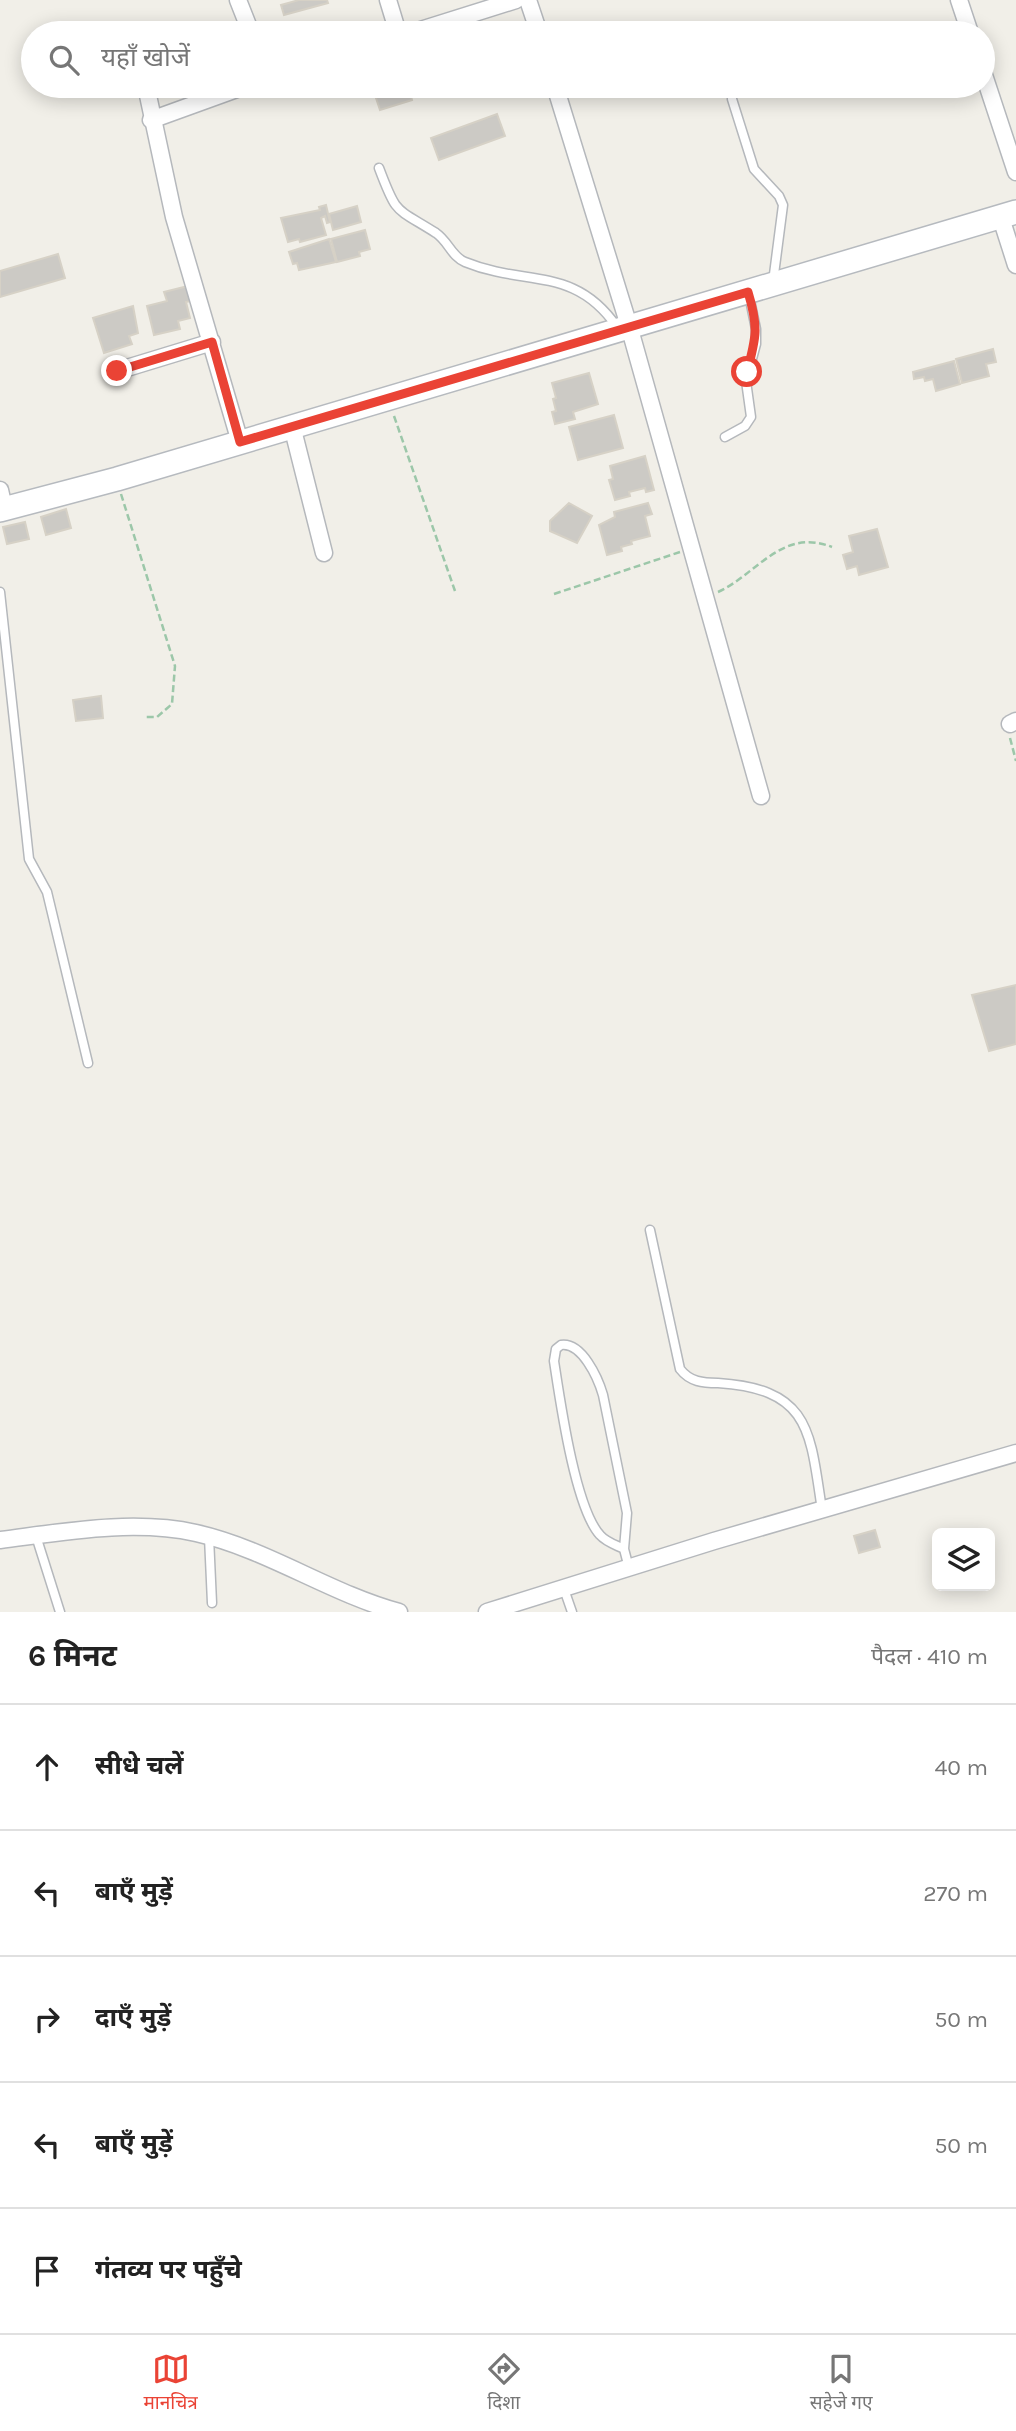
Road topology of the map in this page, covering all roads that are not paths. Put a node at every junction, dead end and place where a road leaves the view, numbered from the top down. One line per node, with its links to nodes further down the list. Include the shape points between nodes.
1 (238, 0): 6 (street)
2 (388, 0): 7 (street)
3 (516, 0): 8 (street)
4 (528, 0): 9 (street)
5 (959, 0): 10 (street)
6 (246, 21)
7 (394, 21)
8 (449, 21)
9 (535, 21)
10 (966, 21)
11 (148, 98): 16 (street)
12 (212, 98): 16 (street)
13 (558, 98): 23 (street)
14 (991, 98): 18 (street)
15 (733, 99): 21 (lane, via 754,169 783,205)
16 (151, 120): 24 (street, via 174,217)
17 (379, 168): 23 (lane, via 396,209 439,235 458,258 575,288 598,301)
18 (1016, 173)
19 (1008, 215): 20 (street); 21 (street)
20 (1016, 265)
21 (772, 285): 22 (street)
22 (748, 292): 23 (street); 27 (lane, via 756,329 746,381 751,417)
23 (624, 327): 26 (street); 32 (street)
24 (212, 342): 25 (street); 28 (street)
25 (117, 371)
26 (292, 426): 28 (street); 30 (street)
27 (725, 437)
28 (240, 442): 29 (street, via 117,479)
29 (2, 503)
30 (324, 553)
31 (0, 592): 33 (lane, via 29,859 47,892)
32 (761, 796)
33 (88, 1063)
34 (649, 1230): 36 (lane, via 680,1369 696,1381 769,1392 793,1409 810,1440)
35 (1016, 1453): 36 (street)
36 (822, 1510): 41 (street)
37 (36, 1536): 38 (street, via 132,1528); 39 (street); 44 (lane)
38 (209, 1537): 43 (lane); 45 (street, via 371,1605)
39 (0, 1540)
40 (624, 1549): 40 (lane, via 602,1538 580,1492 554,1361 561,1345 584,1359 603,1395 627,1513); 41 (lane)
41 (629, 1568): 42 (street)
42 (565, 1589): 46 (street); 47 (lane)
43 (212, 1604)
44 (60, 1612)
45 (399, 1612)
46 (487, 1612)
47 (572, 1612)

